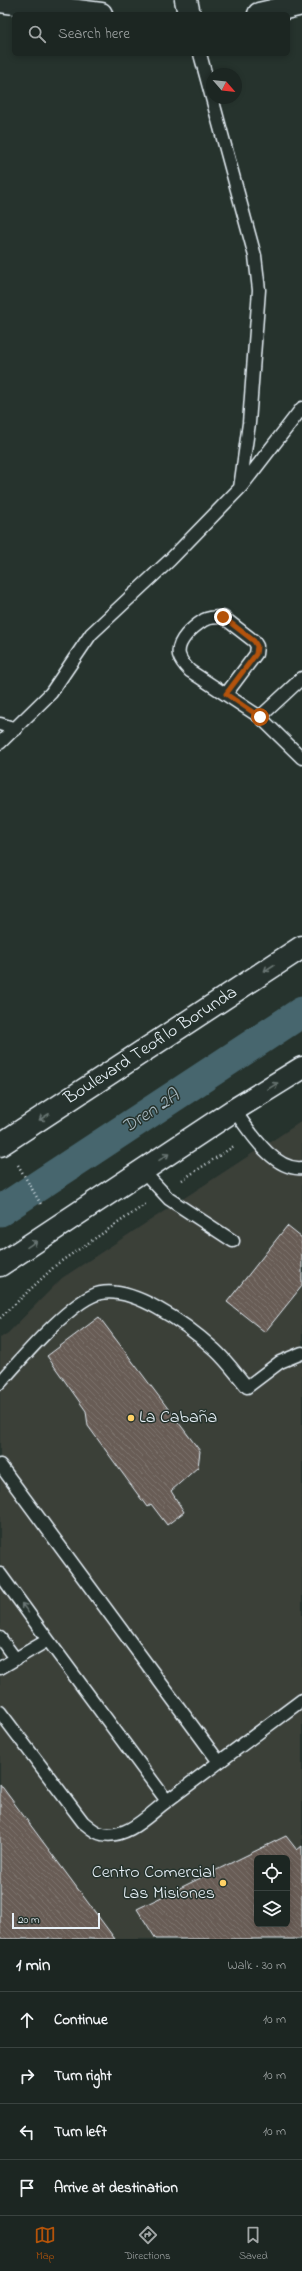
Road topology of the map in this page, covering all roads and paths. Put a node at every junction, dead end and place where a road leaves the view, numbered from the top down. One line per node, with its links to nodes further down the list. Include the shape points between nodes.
1 (186, 0): 5 (main road)
2 (0, 1): 4 (main road)
3 (302, 4): 6 (main road)
4 (85, 12)
5 (189, 12)
6 (268, 12)
7 (201, 56): 8 (lane)
8 (206, 76)
9 (214, 104): 11 (lane, via 254,256 259,290 249,423)
10 (302, 408): 11 (lane)
11 (240, 488): 16 (lane, via 170,560 91,634 51,693)
12 (302, 678): 14 (lane)
13 (226, 694): 13 (lane, via 190,671 179,655 180,644 186,635 204,620 213,617 223,617 257,646 256,654); 14 (lane)
14 (260, 717): 18 (lane)
15 (0, 724): 16 (lane)
16 (16, 729): 17 (lane)
17 (0, 743)
18 (302, 758)
19 (302, 947): 23 (main road, Boulevard Teofilo Borunda, one-way to 23)
20 (302, 1068): 21 (main road, one-way to 20)
21 (234, 1110): 22 (lane); 26 (main road, one-way to 21)
22 (252, 1135): 25 (lane, via 281,1164); 27 (path)
23 (0, 1145)
24 (18, 1165): 28 (path)
25 (302, 1168)
26 (143, 1171): 27 (lane); 30 (main road, one-way to 26)
27 (163, 1192): 29 (lane, via 169,1199); 31 (path, via 56,1264)
28 (37, 1198)
29 (233, 1241)
30 (0, 1266)
31 (0, 1318)
32 (302, 1353): 33 (lane, via 280,1362 247,1387 215,1350 180,1322 142,1300 111,1292 94,1295 76,1305)
33 (0, 1383)
34 (0, 1465): 42 (lane)
35 (0, 1574): 37 (lane, one-way to 35)
36 (0, 1638): 38 (lane)
37 (48, 1640): 38 (lane); 43 (lane)
38 (14, 1657): 39 (lane)
39 (0, 1668)
40 (302, 1700): 42 (lane)
41 (0, 1712): 43 (lane, via 83,1822 100,1834 116,1834 128,1830)
42 (219, 1762): 43 (lane)
43 (167, 1801)

